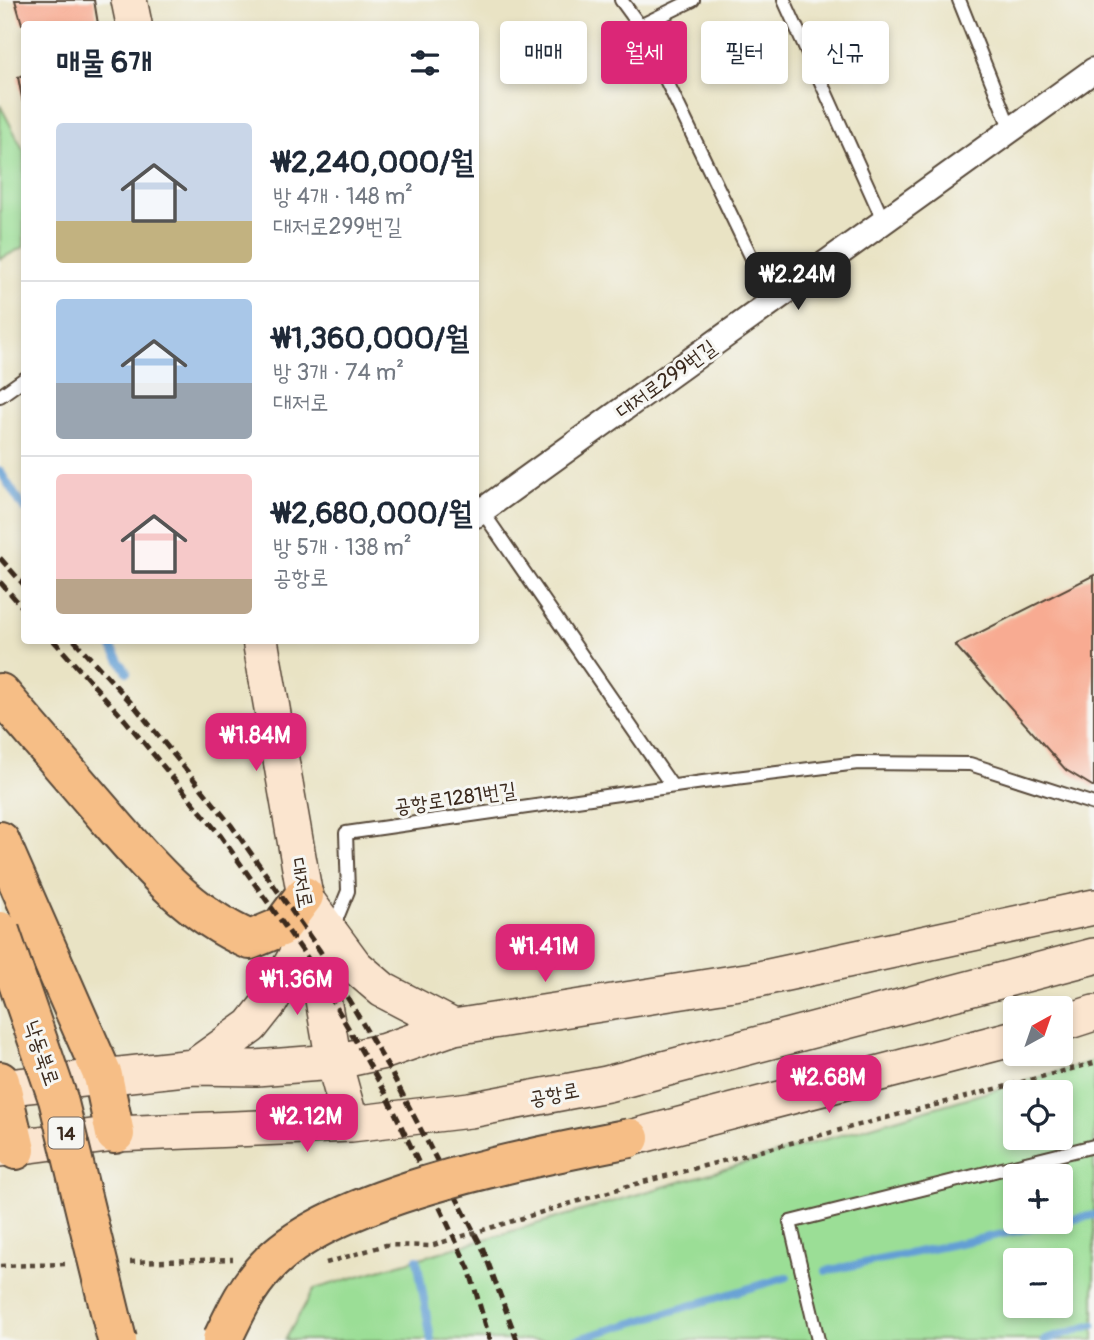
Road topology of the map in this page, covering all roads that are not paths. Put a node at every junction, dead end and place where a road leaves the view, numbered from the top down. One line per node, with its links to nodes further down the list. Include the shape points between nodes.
1 (129, 0): 6 (main road)
2 (621, 0): 7 (lane)
3 (693, 0): 8 (lane)
4 (784, 0): 12 (lane)
5 (960, 0): 11 (lane)
6 (133, 21)
7 (636, 21)
8 (650, 21)
9 (1094, 71): 11 (street, 대저로299번길)
10 (668, 84): 13 (lane)
11 (1012, 130): 12 (street, 대저로299번길)
12 (884, 222): 13 (street, 대저로299번길)
13 (773, 302): 16 (street, 대저로299번길)
14 (21, 381): 15 (lane)
15 (0, 396)
16 (479, 513): 19 (lane)
17 (262, 644): 23 (main road, 대저로)
18 (0, 693): 23 (main road, via 151,869 214,922 250,940)
19 (671, 786): 20 (lane, 공항로1281번길, via 858,763 970,764); 23 (lane, 공항로1281번길, via 346,833 348,891)
20 (1094, 804)
21 (0, 841): 32 (main road)
22 (1094, 907): 28 (main road, via 759,979)
23 (315, 920): 28 (main road, via 383,990); 30 (main road, 대저로); 31 (main road, via 270,1002 251,1026)
24 (0, 931): 39 (main road, 낙동북로 / 14, bridge, via 58,1099)
25 (1094, 956): 34 (main road, 공항로, via 607,1084 470,1110)
26 (1094, 1013): 27 (main road)
27 (1073, 1020)
28 (454, 1027): 30 (main road, via 385,1052)
29 (1003, 1041): 36 (main road)
30 (334, 1062): 31 (main road); 34 (main road, 대저로)
31 (194, 1067): 32 (main road)
32 (103, 1076): 33 (main road); 35 (main road)
33 (1, 1086): 38 (main road)
34 (351, 1124): 35 (main road, 공항로)
35 (115, 1134): 38 (main road, 공항로)
36 (630, 1138): 40 (main road, bridge, via 525,1159 417,1189 317,1227 266,1266)
37 (1094, 1146): 41 (lane, via 790,1222)
38 (8, 1149)
39 (117, 1340)
40 (222, 1340)
41 (818, 1340)

